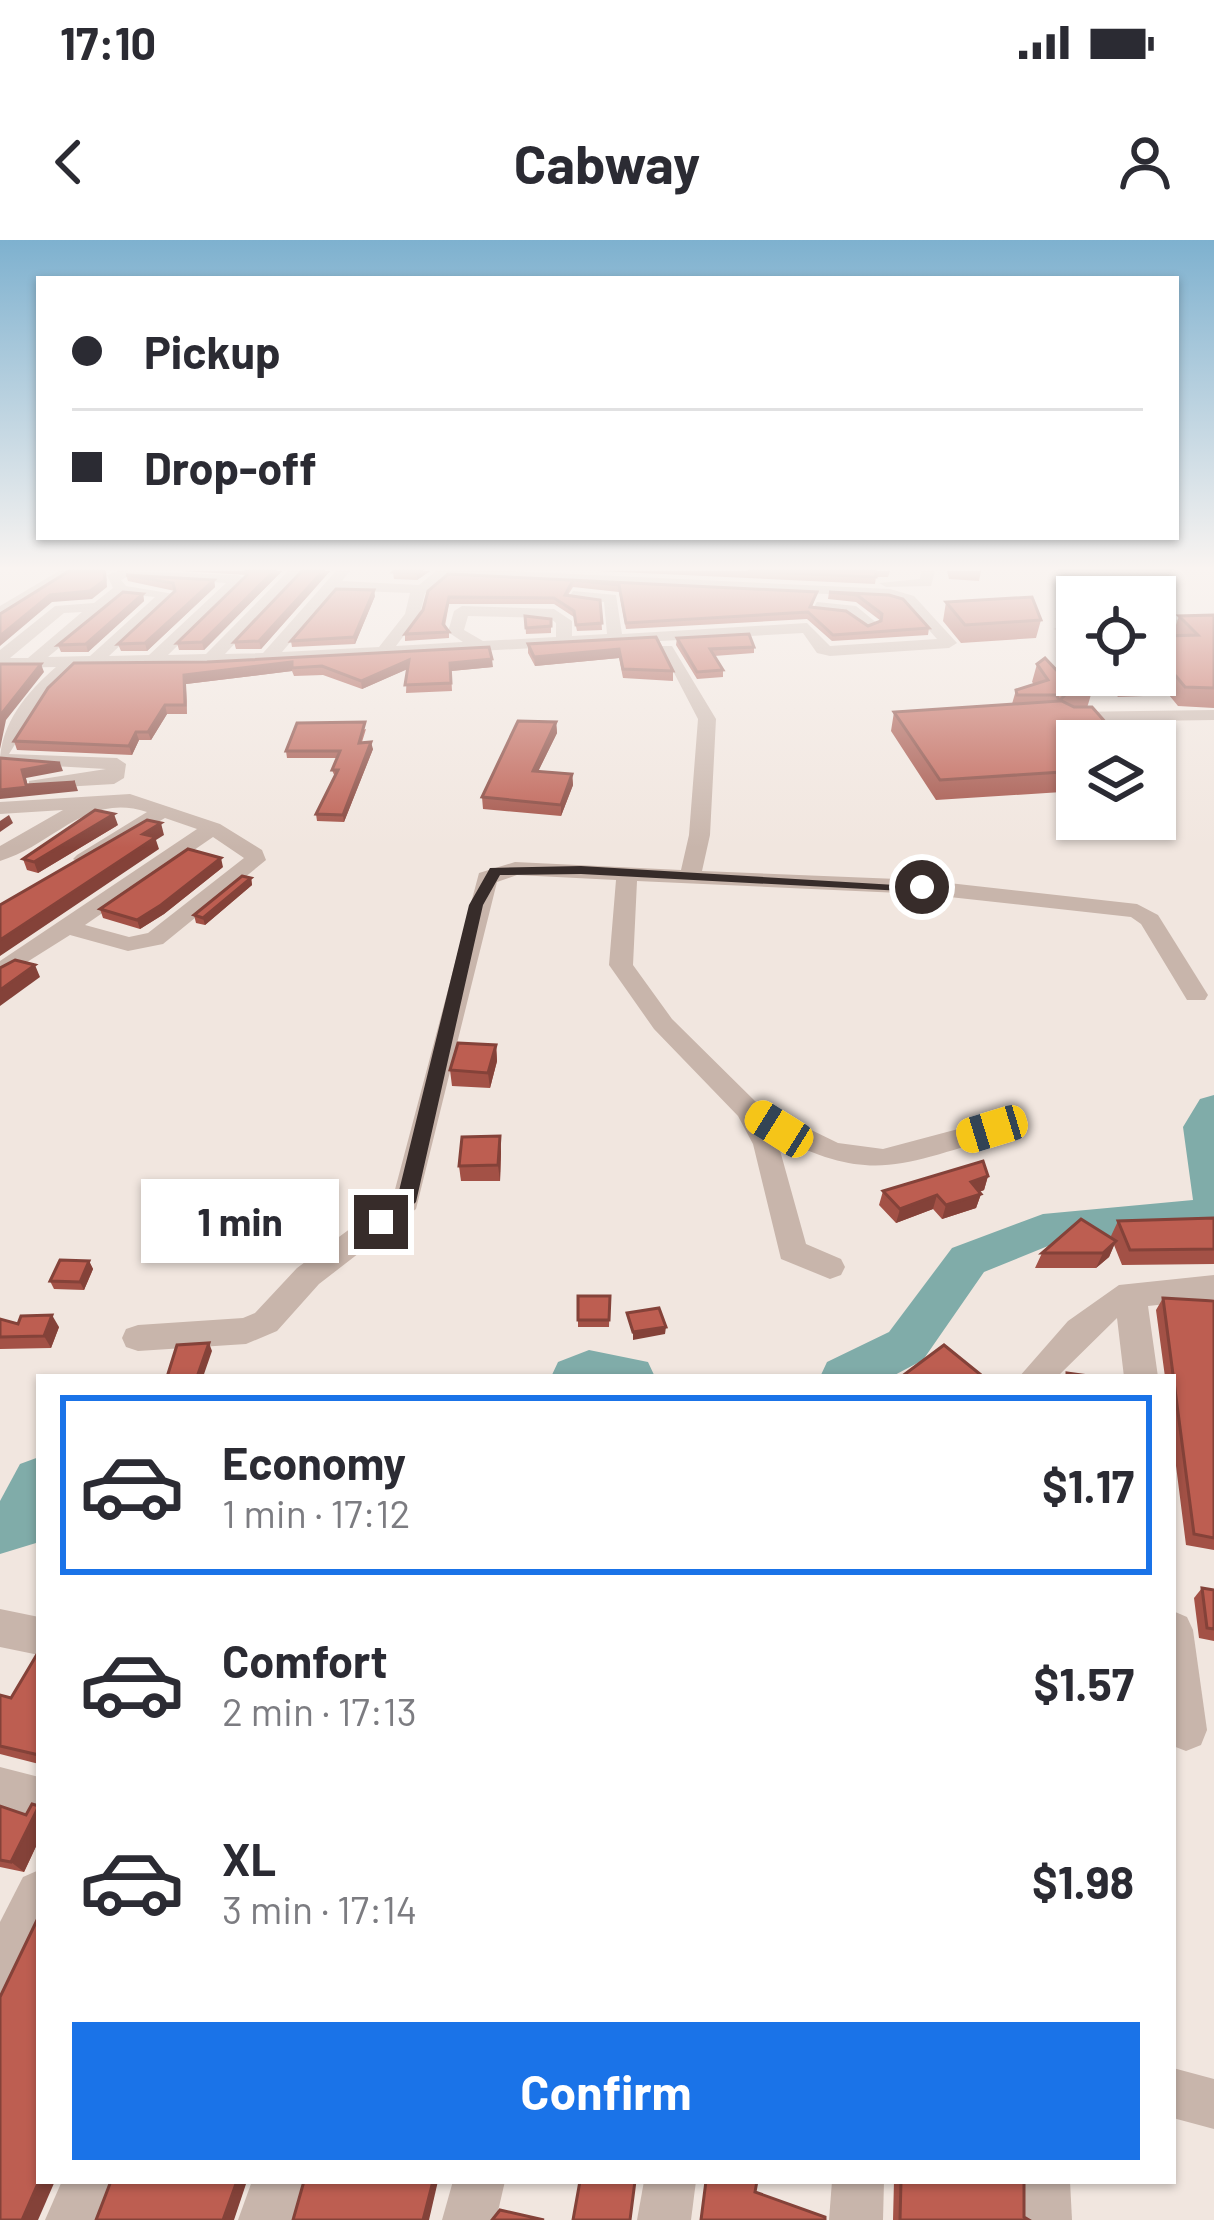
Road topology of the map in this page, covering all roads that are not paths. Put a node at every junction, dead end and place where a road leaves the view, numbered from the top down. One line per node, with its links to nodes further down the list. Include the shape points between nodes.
1 (142, 663): 7 (street)
2 (201, 663): 7 (street, via 191,673 146,677 124,674)
3 (276, 663): 4 (street)
4 (320, 663)
5 (686, 663): 20 (street, via 707,719 700,747 705,824)
6 (90, 664): 7 (street); 9 (street)
7 (130, 664)
8 (9, 665): 9 (street)
9 (68, 665): 12 (street, via 40,690)
10 (1214, 715): 11 (street)
11 (1068, 717)
12 (0, 755): 13 (street, via 14,763 117,764 114,778)
13 (1, 803): 14 (street)
14 (90, 803): 15 (street, via 130,800); 17 (street)
15 (161, 812): 16 (street); 18 (street)
16 (213, 828): 21 (street); 21 (street, via 253,849 255,860 155,939 128,944)
17 (0, 855)
18 (70, 868)
19 (627, 873): 20 (street); 24 (street, via 621,964 663,1024); 29 (street, via 514,868 487,878 406,1202 308,1276 266,1322 246,1331)
20 (690, 877): 23 (street, via 922,887 1137,911)
21 (68, 927): 22 (street)
22 (0, 973)
23 (1196, 994)
24 (748, 1110): 25 (street, via 832,1152 884,1159); 26 (street, via 767,1144 791,1251)
25 (992, 1129)
26 (830, 1267)
27 (1214, 1286): 28 (street)
28 (1130, 1294): 30 (street, via 1098,1309); 31 (street)
29 (138, 1338)
30 (1039, 1374)
31 (1141, 1374)
32 (0, 1628): 33 (street)
33 (36, 1635)
34 (1176, 1647): 35 (street)
35 (1191, 1731)
36 (0, 1790): 37 (street)
37 (36, 1798)
38 (36, 1899): 39 (street)
39 (0, 1972)
40 (1176, 2094): 41 (street)
41 (1214, 2104)
42 (88, 2184): 48 (street)
43 (277, 2184): 49 (street)
44 (478, 2184): 50 (street)
45 (670, 2184): 51 (street)
46 (858, 2184): 52 (street)
47 (1044, 2184): 53 (street)
48 (72, 2220)
49 (265, 2220)
50 (470, 2220)
51 (664, 2220)
52 (856, 2220)
53 (1045, 2220)

